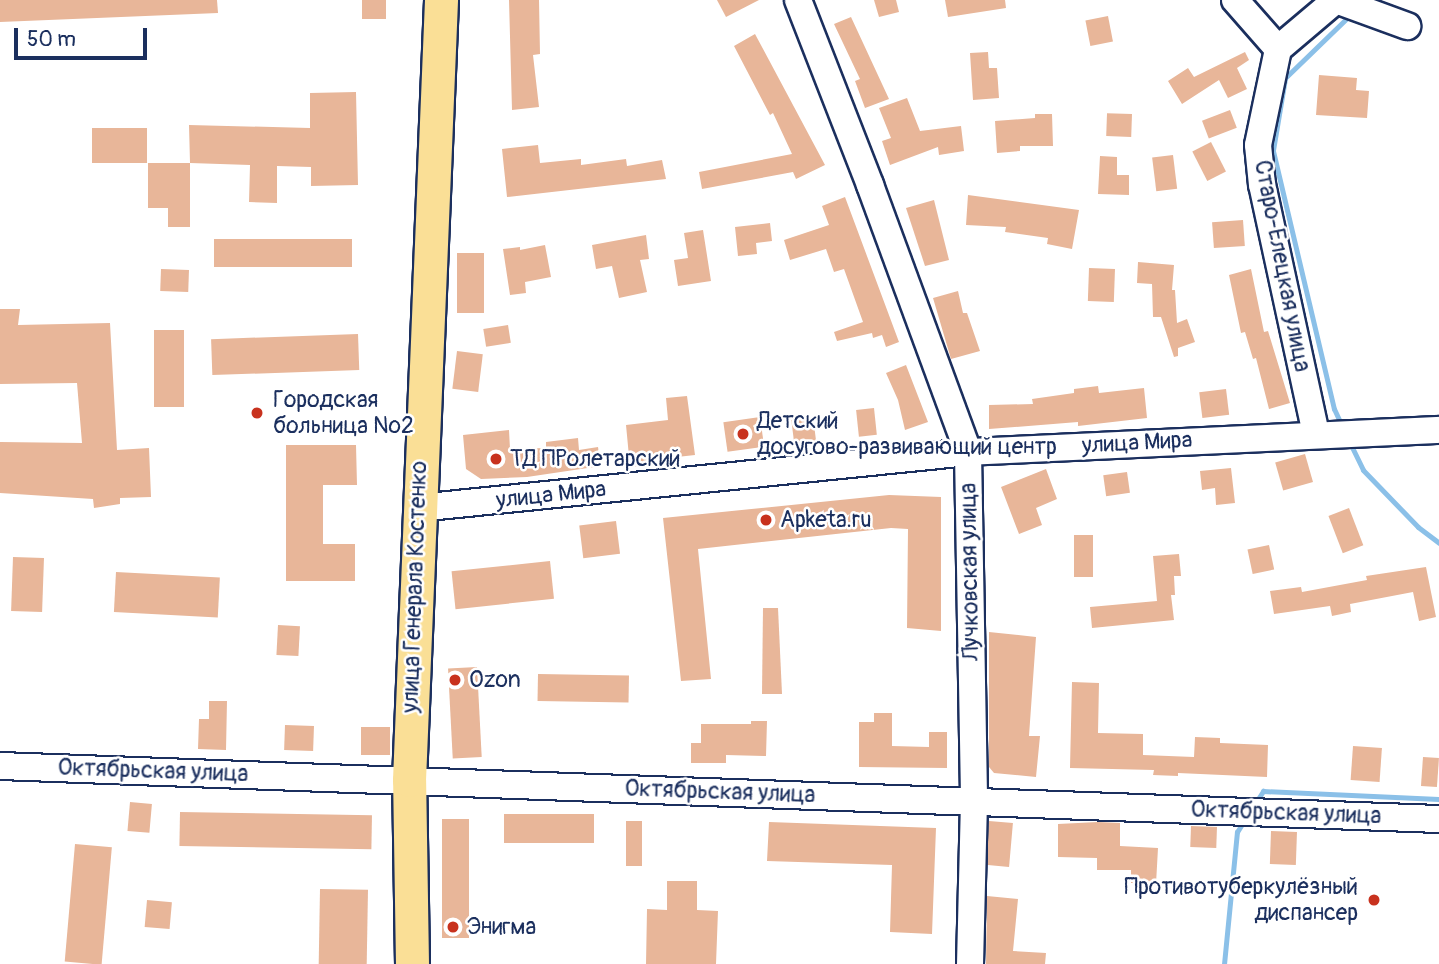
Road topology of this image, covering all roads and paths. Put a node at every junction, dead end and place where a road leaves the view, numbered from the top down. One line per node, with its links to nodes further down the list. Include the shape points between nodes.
1 (441, 0): 10 (main road, улица Генерала Костенко)
2 (798, 0): 9 (street, Лучковская улица)
3 (1235, 0): 6 (street)
4 (1336, 0): 5 (street); 6 (street)
5 (1406, 26)
6 (1278, 49): 8 (street, Старо-Елецкая улица, via 1258,145 1262,185)
7 (1439, 430): 8 (street, улица Мира)
8 (1316, 434): 9 (street, улица Мира)
9 (968, 452): 10 (street, улица Мира); 13 (street, Лучковская улица)
10 (418, 509): 12 (main road, улица Генерала Костенко)
11 (0, 766): 12 (street, Октябрьская улица)
12 (409, 780): 13 (street, Октябрьская улица); 15 (main road, улица Генерала Костенко)
13 (975, 801): 14 (street, Октябрьская улица); 16 (street, Лучковская улица)
14 (1439, 819)
15 (412, 964)
16 (970, 964)

